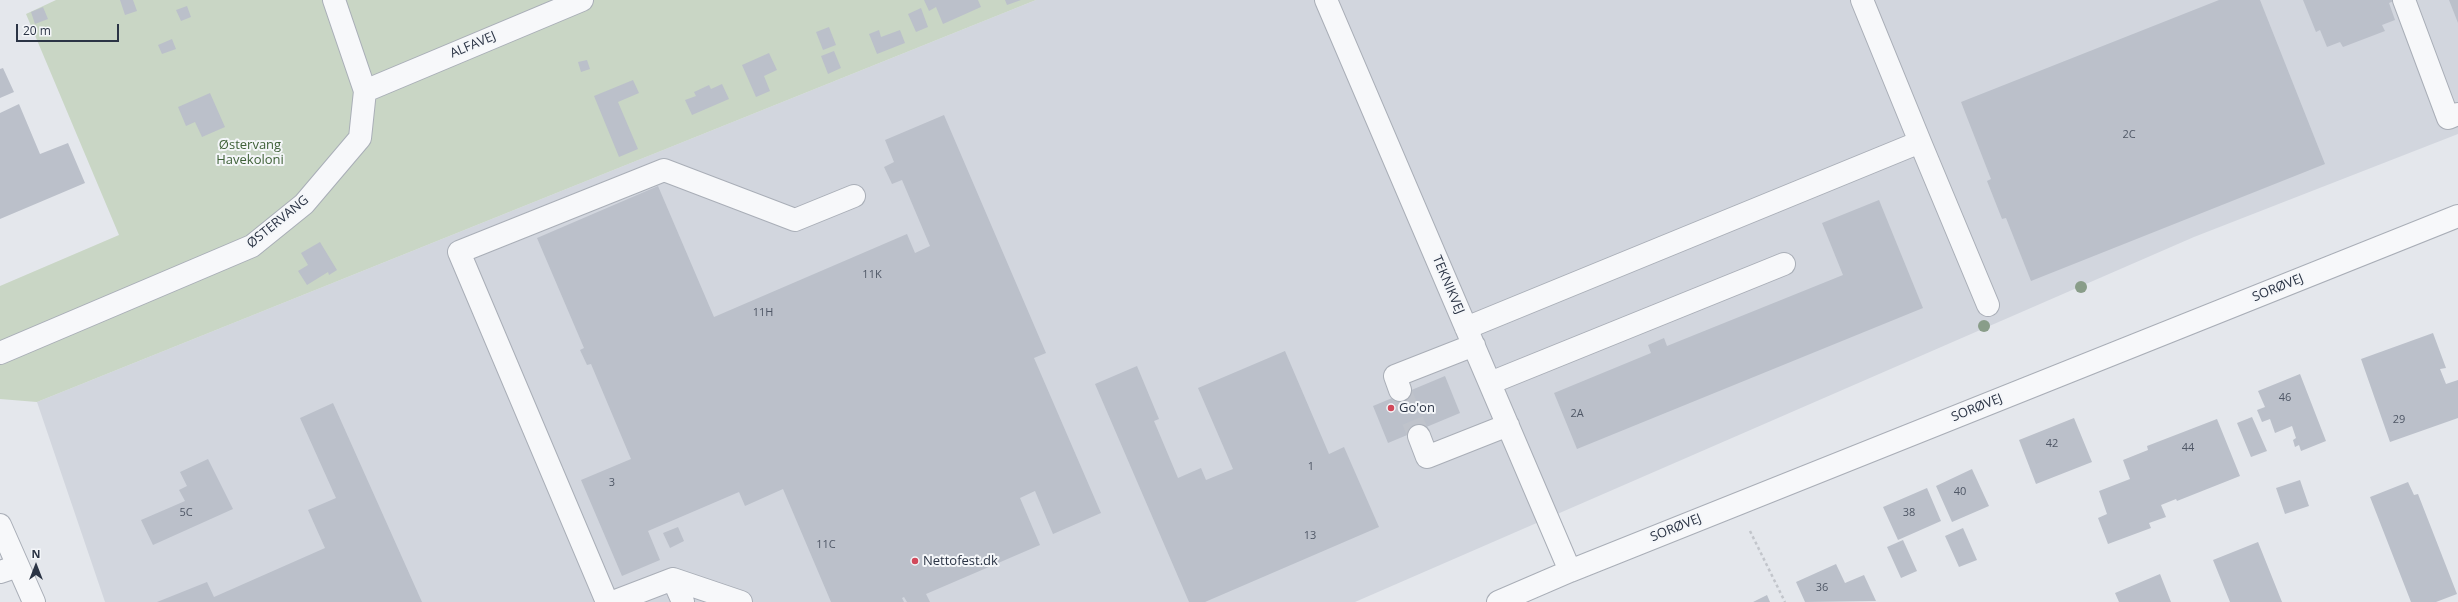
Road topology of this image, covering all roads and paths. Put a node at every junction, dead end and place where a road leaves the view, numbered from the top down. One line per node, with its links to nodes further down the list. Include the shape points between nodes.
1 (334, 0): 6 (street, ØSTERVANG)
2 (582, 0): 6 (street, ALFAVEJ)
3 (1326, 0): 13 (street, TEKNIKVEJ)
4 (1862, 0): 8 (street)
5 (2404, 0): 7 (street, via 2448,118)
6 (364, 91): 14 (street, ØSTERVANG, via 360,138 304,204 252,246)
7 (2458, 114)
8 (1920, 142): 12 (street); 13 (street)
9 (854, 196): 25 (street, via 795,220 664,170 459,252)
10 (2458, 216): 19 (street, SORØVEJ)
11 (1784, 264): 15 (street)
12 (1988, 305)
13 (1470, 337): 15 (street, TEKNIKVEJ); 16 (street, via 1395,376)
14 (0, 353)
15 (1490, 383): 17 (street, TEKNIKVEJ)
16 (1400, 390)
17 (1508, 425): 18 (street, via 1427,457); 22 (street, TEKNIKVEJ)
18 (1418, 436)
19 (1737, 504): 22 (street, SORØVEJ); 30 (path)
20 (0, 525): 21 (street)
21 (9, 569): 24 (street)
22 (1570, 571): 29 (street, SORØVEJ)
23 (673, 579): 26 (street); 27 (street); 28 (street)
24 (34, 602)
25 (607, 602)
26 (613, 602)
27 (683, 602)
28 (741, 602)
29 (1498, 602)
30 (1785, 602)

